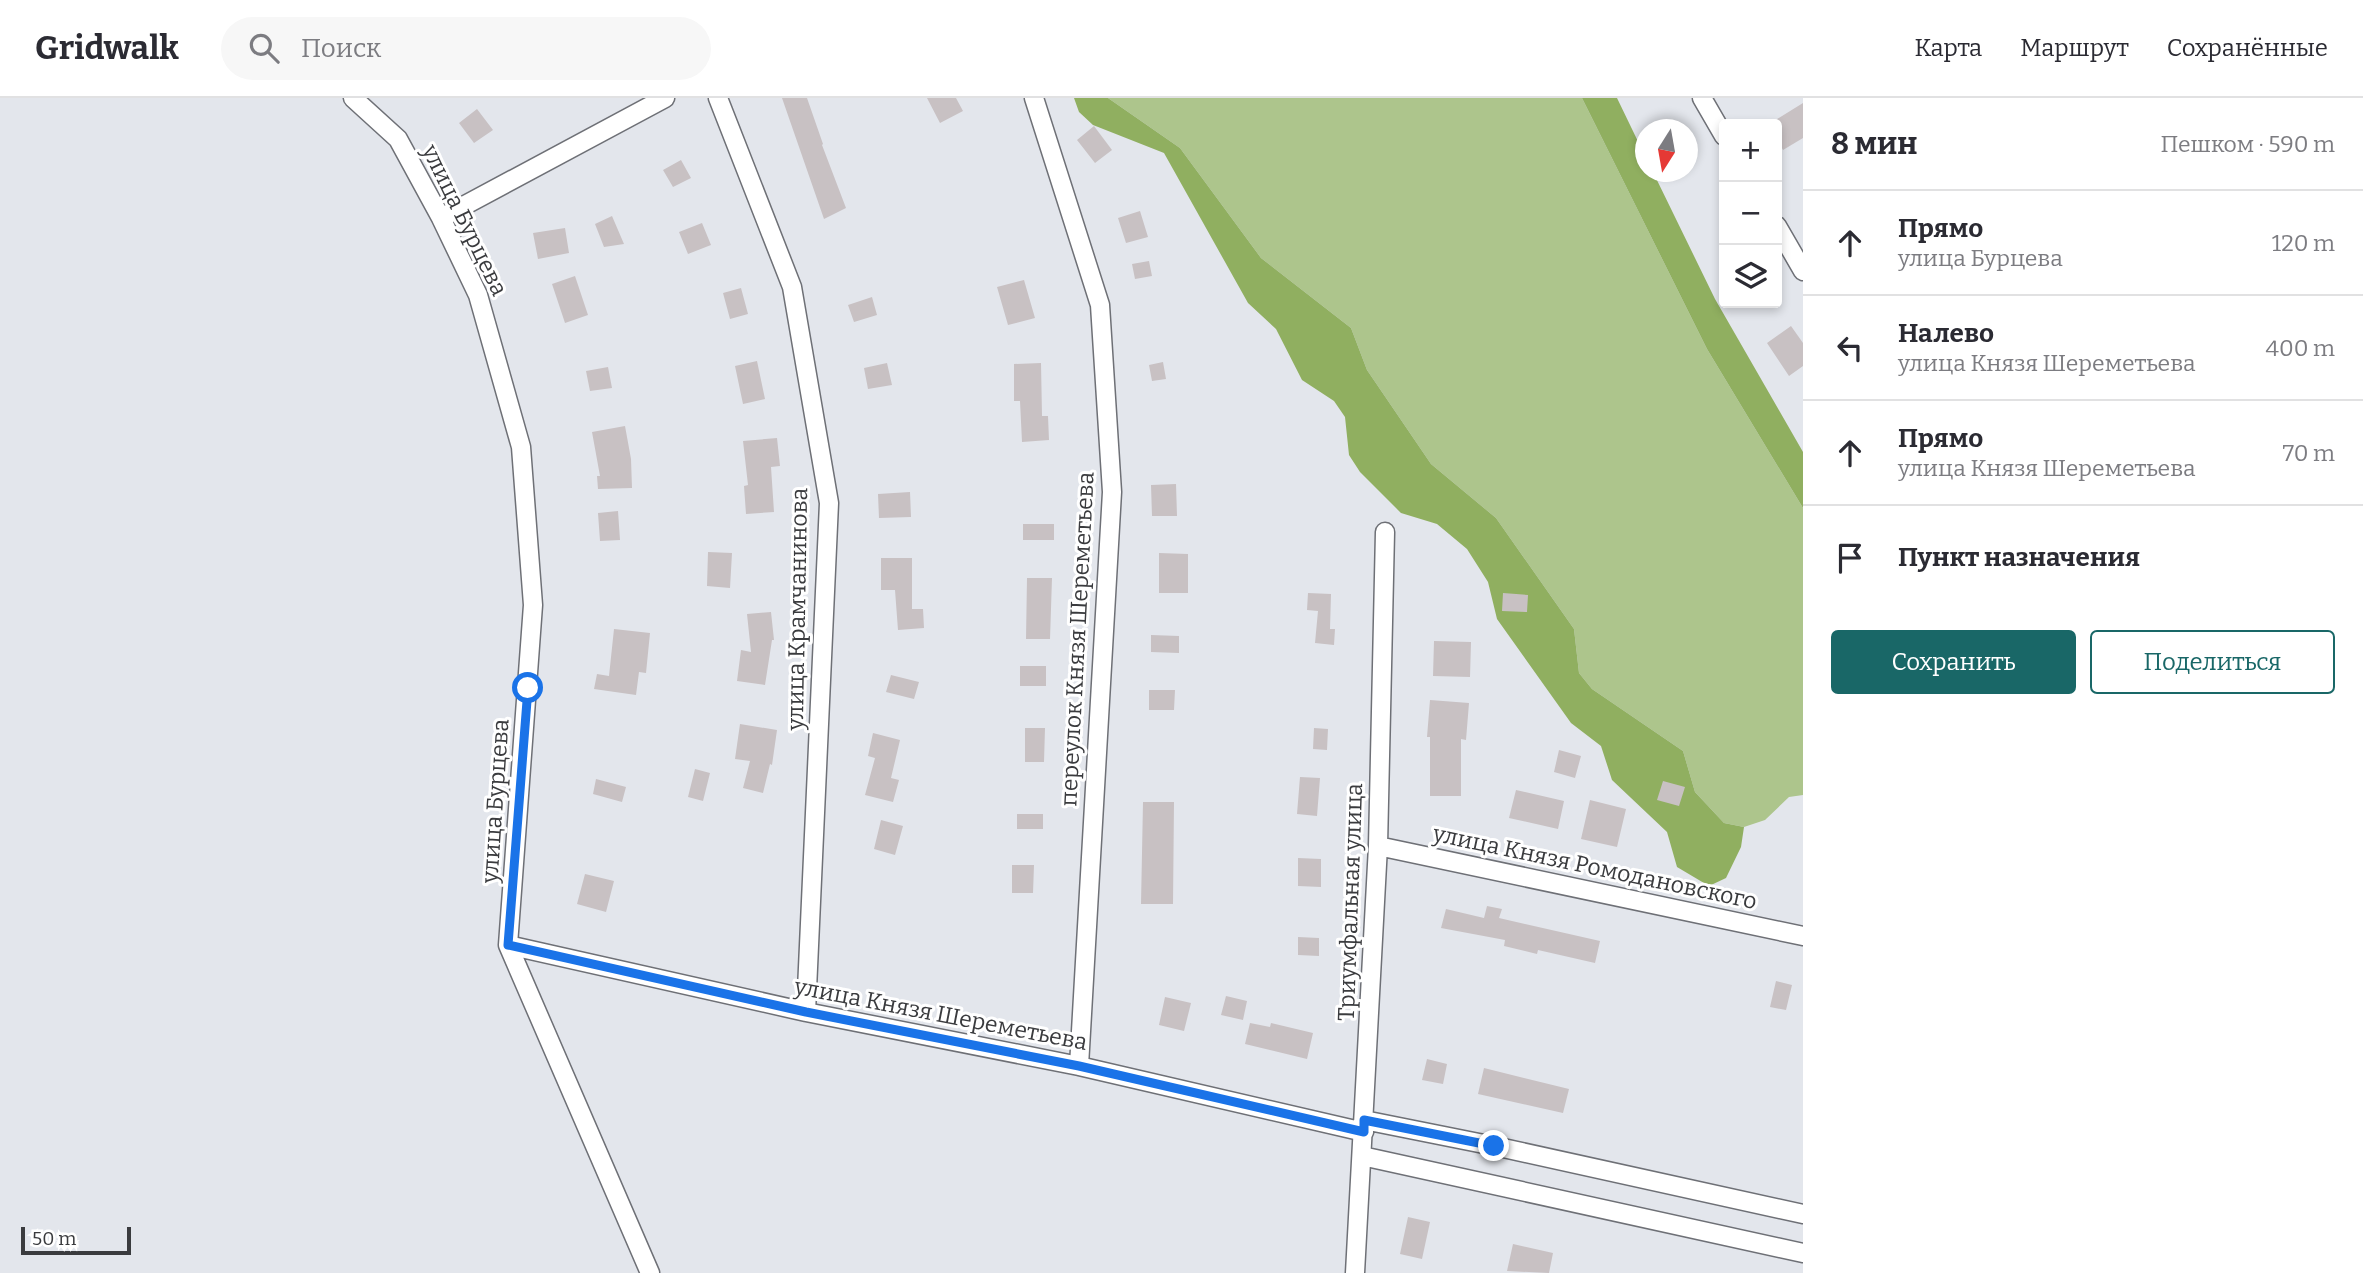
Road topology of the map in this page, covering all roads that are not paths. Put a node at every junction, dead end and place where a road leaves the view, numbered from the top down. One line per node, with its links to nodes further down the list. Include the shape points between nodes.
1 (353, 98): 7 (street, улица Бурцева, via 398,139)
2 (665, 98): 7 (street)
3 (718, 98): 14 (street, улица Крамчанинова, via 792,287 829,503)
4 (1034, 98): 15 (street, переулок Князя Шереметьева, via 1100,305 1112,492)
5 (1702, 98): 6 (street)
6 (1719, 127)
7 (442, 218): 13 (street, улица Бурцева, via 478,295 521,447 533,606)
8 (1782, 234): 9 (street)
9 (1803, 270)
10 (1385, 532): 11 (street, Триумфальная улица)
11 (1378, 846): 12 (street, улица Князя Ромодановского); 16 (street, Триумфальная улица)
12 (1803, 936)
13 (508, 945): 14 (street, улица Князя Шереметьева); 20 (street, улица Бурцева)
14 (806, 1012): 15 (street, улица Князя Шереметьева)
15 (1079, 1066): 16 (street, улица Князя Шереметьева)
16 (1364, 1126): 17 (street, Триумфальная улица); 18 (street, улица Князя Шереметьева, via 1494,1146)
17 (1362, 1156): 19 (street); 21 (street, Триумфальная улица)
18 (1803, 1214)
19 (1803, 1253)
20 (650, 1273)
21 (1355, 1273)

